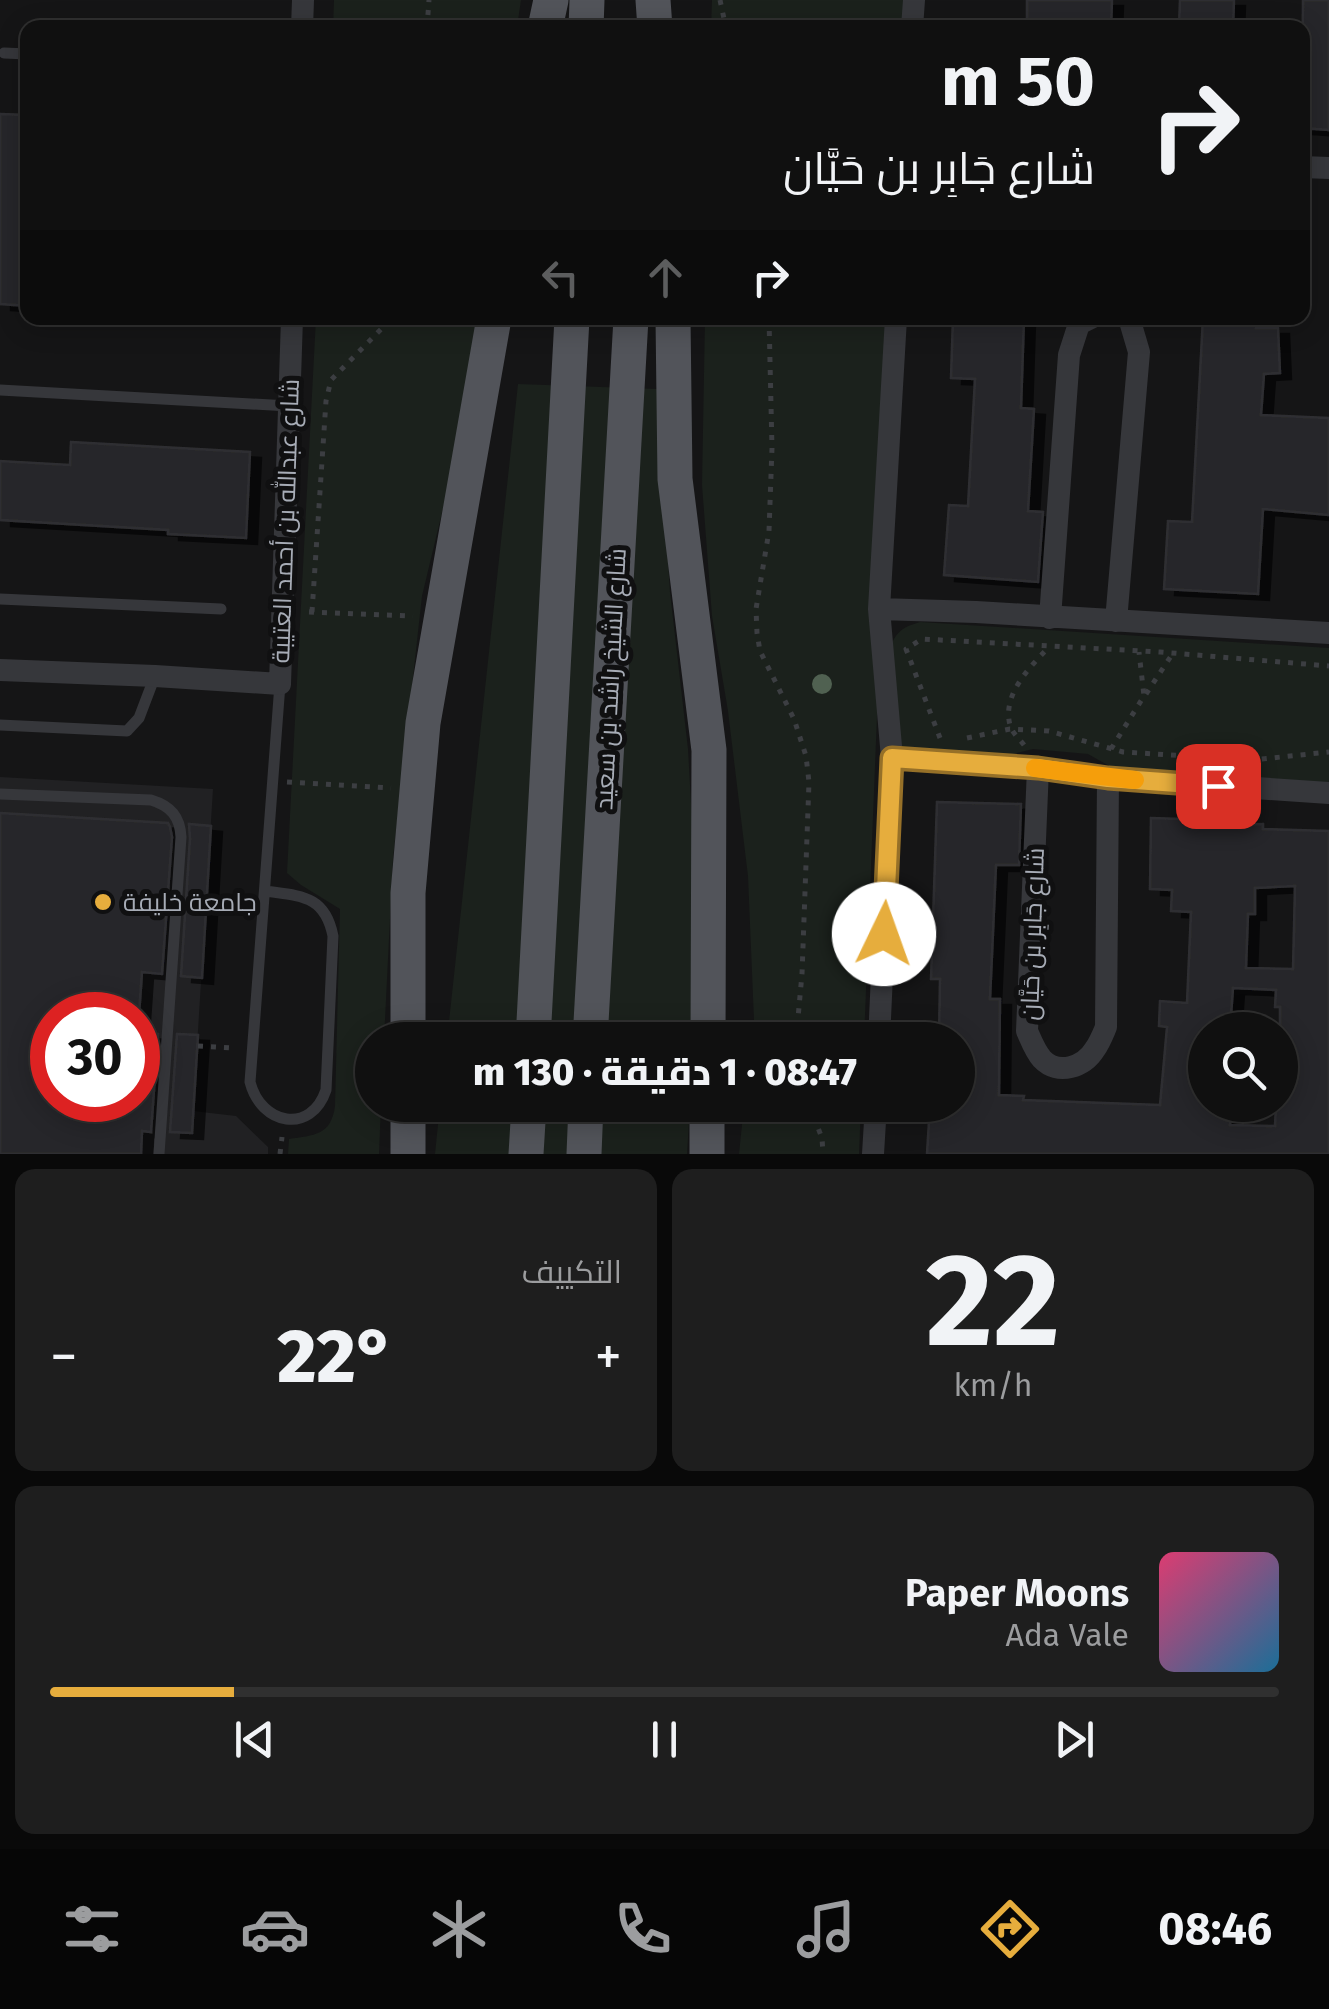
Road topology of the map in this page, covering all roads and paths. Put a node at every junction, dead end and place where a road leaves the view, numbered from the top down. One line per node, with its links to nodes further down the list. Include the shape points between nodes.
1 (4, 53): 2 (lane)
2 (20, 54)
3 (292, 325): 14 (street, شارع عبدالله بن أحمد العتيبة)
4 (385, 325): 19 (path, via 331,380)
5 (493, 325): 20 (main road)
6 (572, 325): 47 (main road)
7 (630, 325): 48 (main road, شارع الشيخ راشد بن سعيد)
8 (673, 325): 49 (main road, via 675,480 709,750)
9 (769, 325): 50 (path, via 770,531 756,609 760,652 794,719 809,782)
10 (896, 325): 17 (street)
11 (1079, 325): 21 (street, via 1070,355)
12 (1131, 325): 22 (street, via 1139,352)
13 (0, 390): 14 (lane)
14 (289, 406): 18 (street, شارع عبدالله بن أحمد العتيبة)
15 (0, 599): 16 (lane)
16 (221, 609)
17 (879, 609): 21 (street); 38 (street)
18 (282, 611): 19 (path); 30 (street, شارع عبدالله بن أحمد العتيبة)
19 (312, 612): 20 (path)
20 (442, 617): 42 (main road)
21 (1050, 618): 22 (street)
22 (1116, 622): 23 (street)
23 (1329, 633)
24 (1050, 646): 25 (path); 33 (path, via 1021,678); 35 (path, via 922,640 906,648)
25 (1138, 650): 26 (path); 31 (path)
26 (1173, 653): 27 (path); 31 (path)
27 (1329, 666)
28 (0, 670): 29 (street, شارع عبدالله بن أحمد العتيبة)
29 (155, 676): 30 (street, شارع عبدالله بن أحمد العتيبة); 32 (lane, via 128,731)
30 (280, 684): 41 (lane)
31 (1144, 696): 36 (path)
32 (0, 725)
33 (1010, 729): 34 (path); 36 (path); 39 (path)
34 (959, 739)
35 (942, 743)
36 (1111, 749): 37 (path, via 1252,760)
37 (1329, 752)
38 (892, 758): 39 (street); 51 (street)
39 (1038, 768): 40 (street); 40 (street, شارع جَابِر بن حَيَّان, via 1027,1031 1044,1062 1061,1069 1094,1052 1106,1027)
40 (1108, 778): 44 (street)
41 (274, 781): 42 (path); 45 (lane)
42 (417, 790): 46 (main road, via 408,893)
43 (0, 794): 60 (lane, via 151,800 164,804 180,824)
44 (1329, 794)
45 (266, 890): 53 (lane); 53 (lane, via 316,903 333,936 326,1090 313,1112 288,1120 262,1108 250,1082)
46 (408, 1022)
47 (533, 1022)
48 (591, 1022)
49 (708, 1022)
50 (798, 1022)
51 (880, 1022)
52 (198, 1046): 53 (path)
53 (253, 1048)
54 (408, 1122): 61 (main road)
55 (528, 1122): 62 (main road)
56 (585, 1122): 63 (main road)
57 (707, 1122): 64 (main road)
58 (816, 1122): 65 (path)
59 (875, 1122): 66 (street)
60 (160, 1154)
61 (408, 1154)
62 (526, 1154)
63 (584, 1154)
64 (707, 1154)
65 (824, 1154)
66 (874, 1154)

